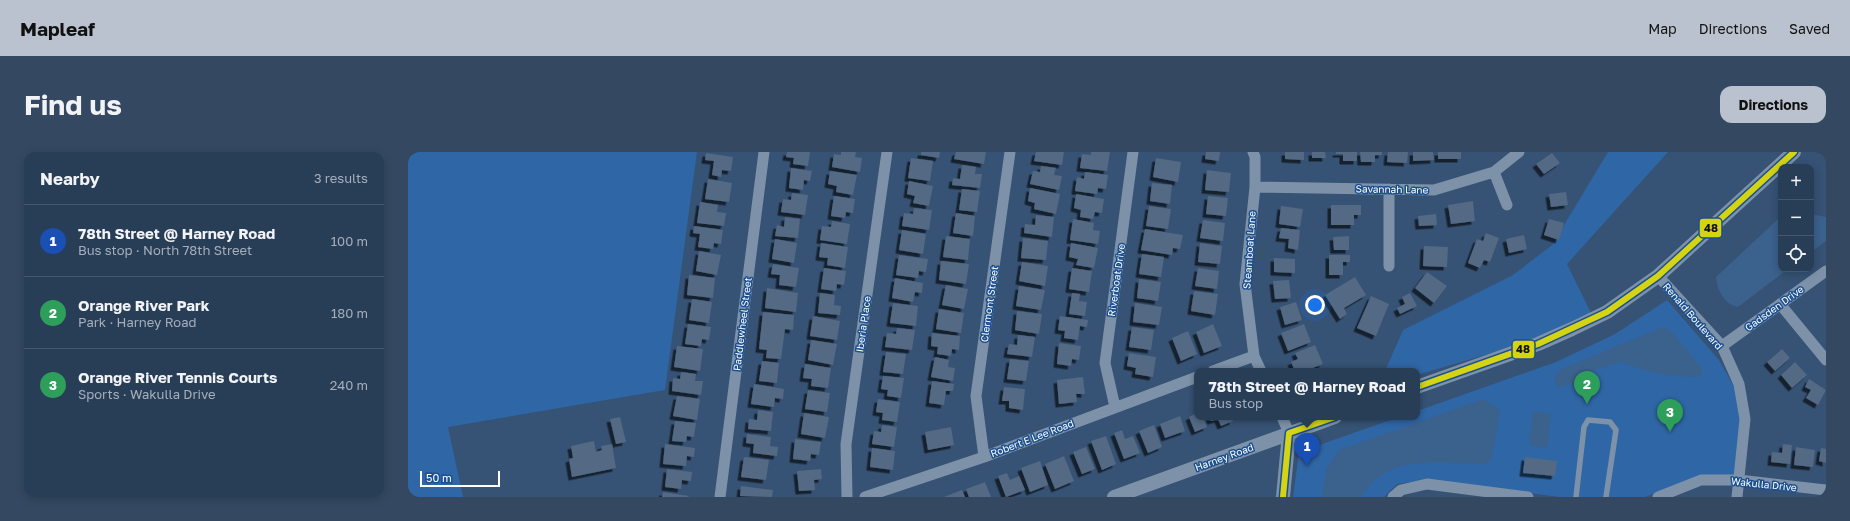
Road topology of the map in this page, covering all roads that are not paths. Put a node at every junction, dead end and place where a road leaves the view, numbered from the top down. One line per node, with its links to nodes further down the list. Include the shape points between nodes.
1 (764, 152): 30 (street, Paddlewheel Street)
2 (887, 152): 31 (street, Iberia Place, via 846,444)
3 (1010, 152): 27 (street, Clermont Street, via 976,396)
4 (1133, 152): 23 (street, Riverboat Drive, via 1105,363)
5 (1253, 152): 9 (street, Steamboat Lane)
6 (1519, 152): 8 (street, Savannah Lane)
7 (1794, 152): 14 (street)
8 (1494, 172): 10 (street, Savannah Lane, via 1434,190); 11 (street)
9 (1255, 187): 10 (street, Savannah Lane); 17 (street, Steamboat Lane, via 1245,284)
10 (1389, 189): 12 (street)
11 (1508, 205)
12 (1389, 266)
13 (1826, 271): 15 (street, Gadsden Drive)
14 (1658, 276): 16 (street, Renald Boulevard); 22 (street, via 1607,312 1572,330)
15 (1780, 304): 16 (street, Gadsden Drive); 18 (street)
16 (1722, 346): 28 (street, Renald Boulevard, via 1740,384 1745,419)
17 (1254, 356): 19 (street); 20 (street, Steamboat Lane)
18 (1826, 360)
19 (1221, 368)
20 (1260, 368)
21 (1194, 378): 23 (street, Robert E Lee Road)
22 (1420, 386)
23 (1115, 407): 27 (street, Robert E Lee Road)
24 (1283, 420): 26 (street)
25 (1327, 420): 26 (street, Harney Road)
26 (1289, 434): 33 (street, Harney Road); 34 (street)
27 (984, 457): 32 (street, Robert E Lee Road)
28 (1739, 480): 29 (street, Wakulla Drive); 39 (street, Wakulla Drive, via 1701,480); 40 (street, Renald Boulevard)
29 (1826, 490)
30 (720, 497)
31 (847, 497)
32 (866, 497)
33 (1114, 497)
34 (1283, 497)
35 (1393, 497): 36 (street, via 1401,490 1427,484)
36 (1528, 497)
37 (1576, 497): 38 (lane, via 1584,427 1588,420 1610,422 1616,430)
38 (1606, 497)
39 (1658, 497)
40 (1737, 497)

